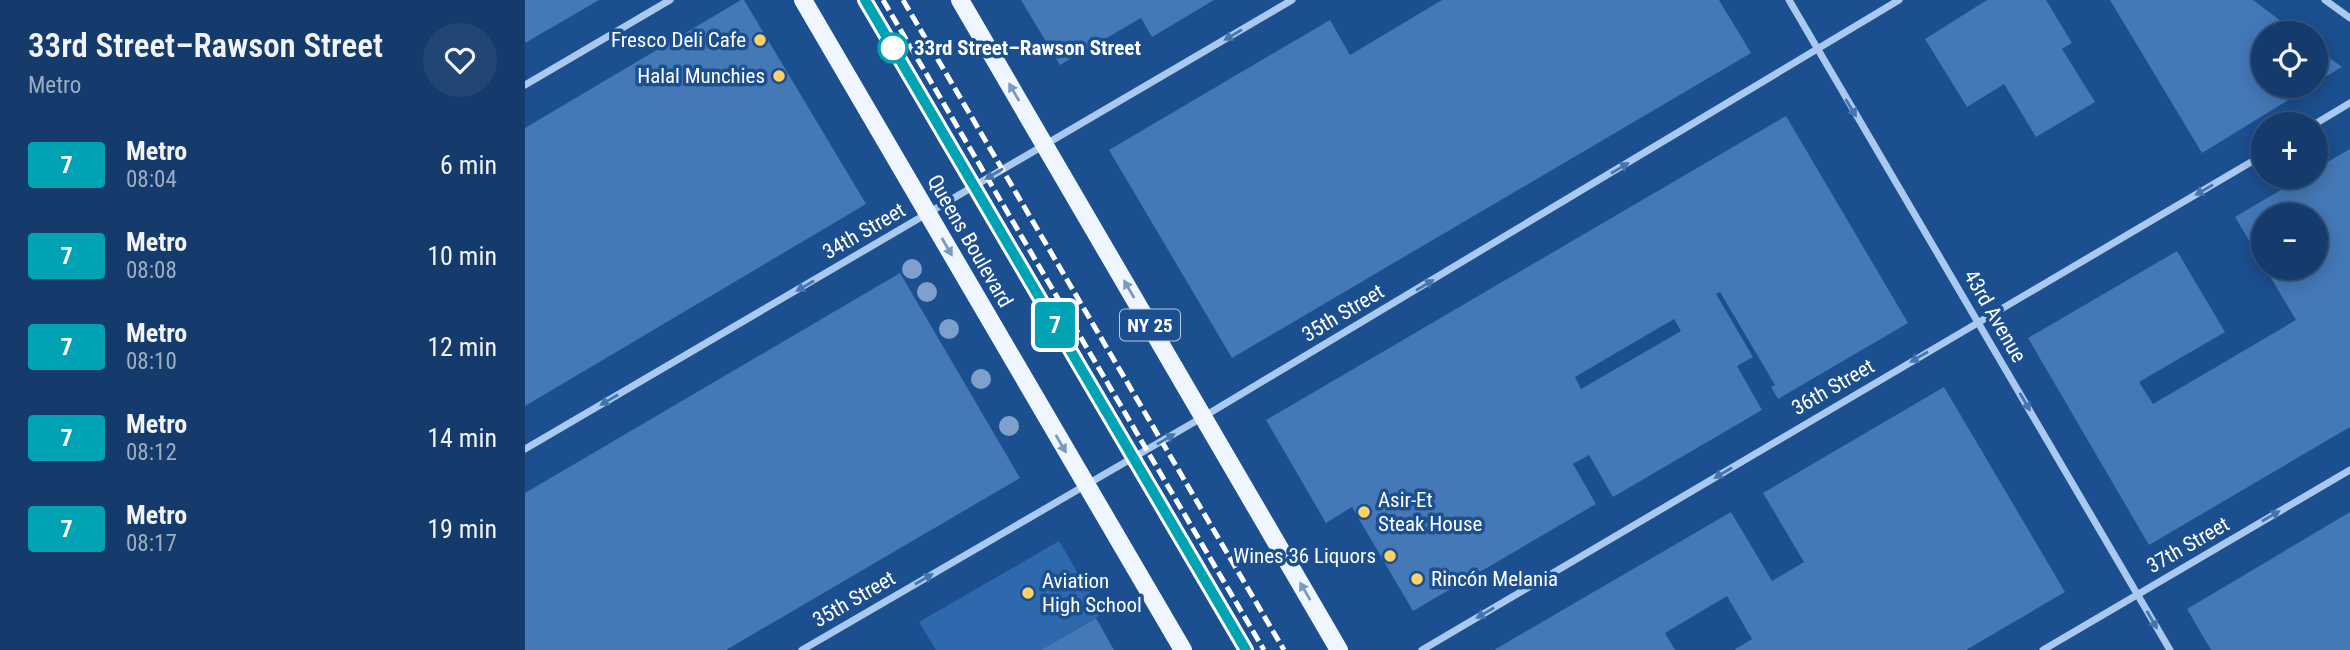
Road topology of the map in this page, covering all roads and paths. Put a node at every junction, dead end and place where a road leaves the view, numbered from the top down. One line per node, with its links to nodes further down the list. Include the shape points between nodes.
1 (670, 0): 10 (street)
2 (803, 0): 15 (main road, Queens Boulevard)
3 (960, 0): 13 (main road, NY 25, one-way to 3)
4 (1292, 0): 13 (street, 34th Street, one-way to 13)
5 (1789, 0): 9 (street, 43rd Avenue)
6 (1899, 0): 9 (street, 35th Street)
7 (2325, 0): 8 (street)
8 (2350, 18)
9 (1817, 49): 16 (street, 43rd Avenue, one-way to 16); 17 (street, 35th Street, one-way to 9)
10 (525, 85)
11 (2350, 103): 12 (street)
12 (2328, 116)
13 (1045, 145): 15 (street, 34th Street, one-way to 15); 17 (main road, NY 25, one-way to 13)
14 (2251, 162): 16 (street, 36th Street, one-way to 16)
15 (928, 214): 18 (street, 34th Street, one-way to 18); 20 (main road, Queens Boulevard, one-way to 20)
16 (1978, 323): 21 (street, 43rd Avenue, one-way to 21); 25 (street, 36th Street, one-way to 25)
17 (1203, 417): 20 (street, 35th Street, one-way to 17); 24 (main road, NY 25, one-way to 17)
18 (525, 449)
19 (2350, 470): 21 (street, 37th Street, one-way to 19)
20 (1085, 484): 22 (street, 35th Street, one-way to 20); 23 (main road, Queens Boulevard)
21 (2137, 594): 26 (street, 37th Street); 27 (street, 43rd Avenue, one-way to 27)
22 (801, 650)
23 (1183, 650)
24 (1339, 650)
25 (1422, 650)
26 (2043, 650)
27 (2170, 650)

